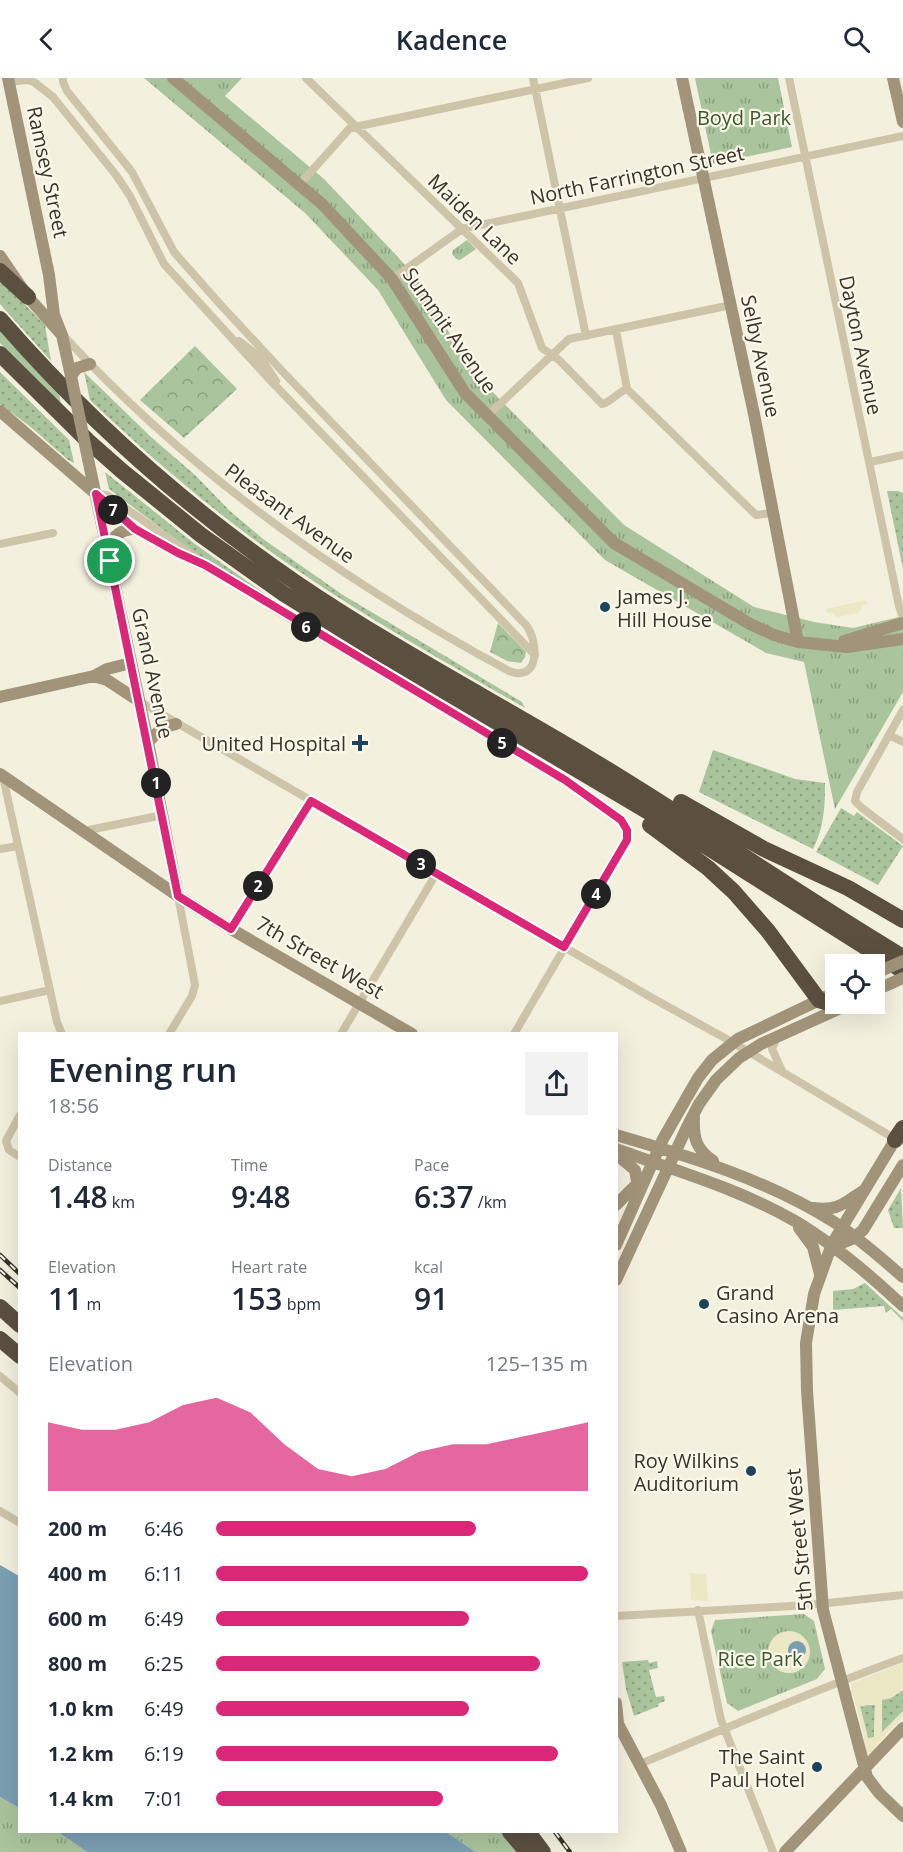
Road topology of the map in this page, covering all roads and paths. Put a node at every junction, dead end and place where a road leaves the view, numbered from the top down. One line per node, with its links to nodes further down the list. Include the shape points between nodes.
1 (63, 78): 32 (street, via 67,91 132,172 174,252)
2 (173, 78): 16 (main road, Summit Avenue)
3 (306, 78): 12 (street, Maiden Lane)
4 (533, 78): 10 (street)
5 (588, 78): 10 (street)
6 (682, 78): 15 (main road, Selby Avenue)
7 (789, 78): 14 (street, Dayton Avenue)
8 (893, 78): 11 (main road)
9 (9, 80): 21 (main road, Ramsey Street); 29 (street, via 34,82 57,102 120,181 164,264)
10 (535, 90): 12 (street); 17 (street)
11 (903, 122)
12 (356, 126): 16 (street); 18 (street, Maiden Lane)
13 (903, 136): 14 (street, North Farrington Street)
14 (805, 156): 15 (street, North Farrington Street); 42 (street, Dayton Avenue)
15 (704, 178): 17 (street, North Farrington Street); 24 (main road, Selby Avenue)
16 (300, 184): 22 (main road, Summit Avenue)
17 (560, 207): 18 (street, North Farrington Street); 28 (street)
18 (462, 229): 22 (street, North Farrington Street); 31 (street, Maiden Lane, via 518,283 542,348)
19 (0, 256): 23 (main road, Grand Avenue)
20 (0, 272): 23 (highway)
21 (49, 275): 23 (main road, via 41,294); 27 (main road, Ramsey Street, via 65,325)
22 (392, 279): 38 (main road, Summit Avenue, via 458,383)
23 (28, 297): 27 (main road, Grand Avenue)
24 (731, 305): 26 (street); 44 (main road, Selby Avenue)
25 (0, 319): 65 (highway, via 46,370 136,455 293,581)
26 (616, 330): 28 (street); 36 (street)
27 (62, 335): 33 (street, Pleasant Avenue); 34 (main road, Grand Avenue)
28 (586, 336): 31 (street, via 569,339)
29 (233, 339): 32 (street); 35 (street)
30 (0, 354): 67 (highway, via 122,471 242,565 360,641)
31 (552, 354): 36 (street, Maiden Lane, via 602,404); 38 (street)
32 (263, 355): 35 (street); 55 (street, via 526,625 534,640)
33 (90, 364): 34 (main road, via 81,366); 55 (street, Pleasant Avenue, via 177,448 246,503 369,590 509,671 528,671)
34 (71, 376): 41 (main road, Grand Avenue, bridge)
35 (279, 388): 55 (street)
36 (627, 389): 44 (street, via 756,515)
37 (0, 411): 39 (main road)
38 (487, 416): 53 (main road, Summit Avenue, via 614,543 750,624)
39 (41, 445): 41 (main road, via 74,466 84,465); 43 (main road)
40 (903, 455): 42 (street)
41 (88, 459): 43 (main road, Grand Avenue)
42 (870, 462): 50 (street, Dayton Avenue)
43 (96, 494): 45 (street); 48 (main road, Grand Avenue); 49 (street, via 107,495)
44 (772, 513): 53 (main road, Selby Avenue)
45 (135, 529): 48 (main road, via 117,534); 49 (street)
46 (53, 533): 47 (street)
47 (0, 544)
48 (107, 547): 56 (main road, Grand Avenue)
49 (205, 565): 79 (street, via 565,780 621,820 627,840)
50 (903, 618)
51 (903, 624): 54 (main road)
52 (903, 639): 54 (main road, Summit Avenue, via 847,647)
53 (798, 642): 54 (main road, Summit Avenue)
54 (834, 645)
55 (535, 655)
56 (131, 663): 57 (main road); 59 (main road, Grand Avenue)
57 (94, 676): 58 (main road); 59 (main road)
58 (0, 697)
59 (139, 701): 61 (street); 63 (main road, Grand Avenue)
60 (903, 710): 62 (street)
61 (176, 724): 63 (main road, via 162,728); 68 (street)
62 (889, 735): 64 (street); 71 (street, via 855,801)
63 (148, 742): 69 (main road, Grand Avenue)
64 (903, 742)
65 (586, 756): 77 (highway, via 651,786); 81 (highway)
66 (2, 775): 70 (main road, 7th Street West); 72 (street)
67 (614, 792): 76 (highway); 89 (highway, via 734,892)
68 (311, 801): 74 (street); 78 (street)
69 (163, 815): 70 (street); 75 (main road, Grand Avenue)
70 (84, 831): 75 (main road, 7th Street West)
71 (903, 839)
72 (18, 846): 73 (street); 88 (street)
73 (0, 849)
74 (436, 874): 79 (street); 91 (street)
75 (178, 896): 78 (main road, 7th Street West); 95 (street, via 195,986)
76 (806, 911): 80 (highway); 83 (highway)
77 (903, 920)
78 (231, 929): 91 (main road, 7th Street West)
79 (564, 947): 98 (street); 100 (street)
80 (860, 954)
81 (903, 959): 82 (main road, bridge)
82 (885, 968)
83 (903, 971)
84 (885, 973): 86 (highway)
85 (903, 978): 87 (main road, bridge)
86 (903, 986)
87 (885, 987)
88 (50, 990): 90 (street); 94 (street)
89 (819, 1000): 92 (highway); 100 (main road)
90 (0, 1001)
91 (359, 1002): 96 (street); 97 (main road, 7th Street West)
92 (825, 1002)
93 (825, 1010): 99 (main road)
94 (61, 1032)
95 (170, 1032)
96 (342, 1032)
97 (409, 1032)
98 (515, 1032)
99 (777, 1037): 101 (main road); 102 (street, via 772,1049)
100 (732, 1042): 101 (street); 107 (main road, via 698,1078)
101 (748, 1051): 102 (street); 103 (main road, via 716,1080)
102 (782, 1072): 106 (street)
103 (694, 1113): 109 (main road); 114 (main road, via 697,1145)
104 (18, 1118): 111 (street, via 8,1135 7,1147)
105 (618, 1136): 107 (main road)
106 (900, 1137): 117 (main road, 5th Street West)
107 (659, 1147): 109 (main road); 113 (main road)
108 (618, 1153): 113 (main road)
109 (676, 1153): 114 (main road); 115 (main road)
110 (618, 1154): 116 (main road, via 635,1170)
111 (18, 1155)
112 (903, 1165): 122 (main road)
113 (650, 1167): 115 (main road); 116 (main road)
114 (722, 1167): 119 (main road, via 769,1186)
115 (669, 1168): 120 (main road); 126 (main road)
116 (639, 1187): 118 (main road); 123 (main road)
117 (864, 1191): 119 (main road, via 838,1208); 121 (main road, 5th Street West)
118 (618, 1203)
119 (807, 1208): 121 (main road)
120 (793, 1220): 124 (main road); 125 (main road, via 813,1247)
121 (842, 1228): 122 (main road); 124 (main road, 5th Street West)
122 (855, 1237): 124 (main road); 127 (main road)
123 (618, 1240)
124 (832, 1244): 125 (main road, 5th Street West); 128 (main road)
125 (820, 1275): 138 (main road, 5th Street West, via 811,1310 806,1358)
126 (618, 1276)
127 (903, 1276)
128 (903, 1306)
129 (0, 1307): 130 (highway)
130 (18, 1323)
131 (2, 1344): 132 (highway)
132 (18, 1355)
133 (0, 1376): 134 (street)
134 (18, 1391)
135 (0, 1511): 136 (street)
136 (18, 1522)
137 (903, 1595): 138 (street)
138 (823, 1603): 139 (street); 142 (main road, 5th Street West)
139 (698, 1610): 140 (street); 145 (street)
140 (618, 1616)
141 (903, 1658): 142 (street)
142 (841, 1681): 145 (street); 147 (main road, 5th Street West)
143 (618, 1723): 146 (main road)
144 (903, 1728): 147 (main road)
145 (724, 1730): 146 (street); 154 (street)
146 (640, 1764): 153 (main road)
147 (864, 1770): 148 (main road, 5th Street West, via 870,1782); 155 (main road)
148 (903, 1816)
149 (511, 1833): 151 (highway)
150 (529, 1833): 152 (highway)
151 (527, 1852)
152 (543, 1852)
153 (681, 1852)
154 (773, 1852)
155 (785, 1852)

